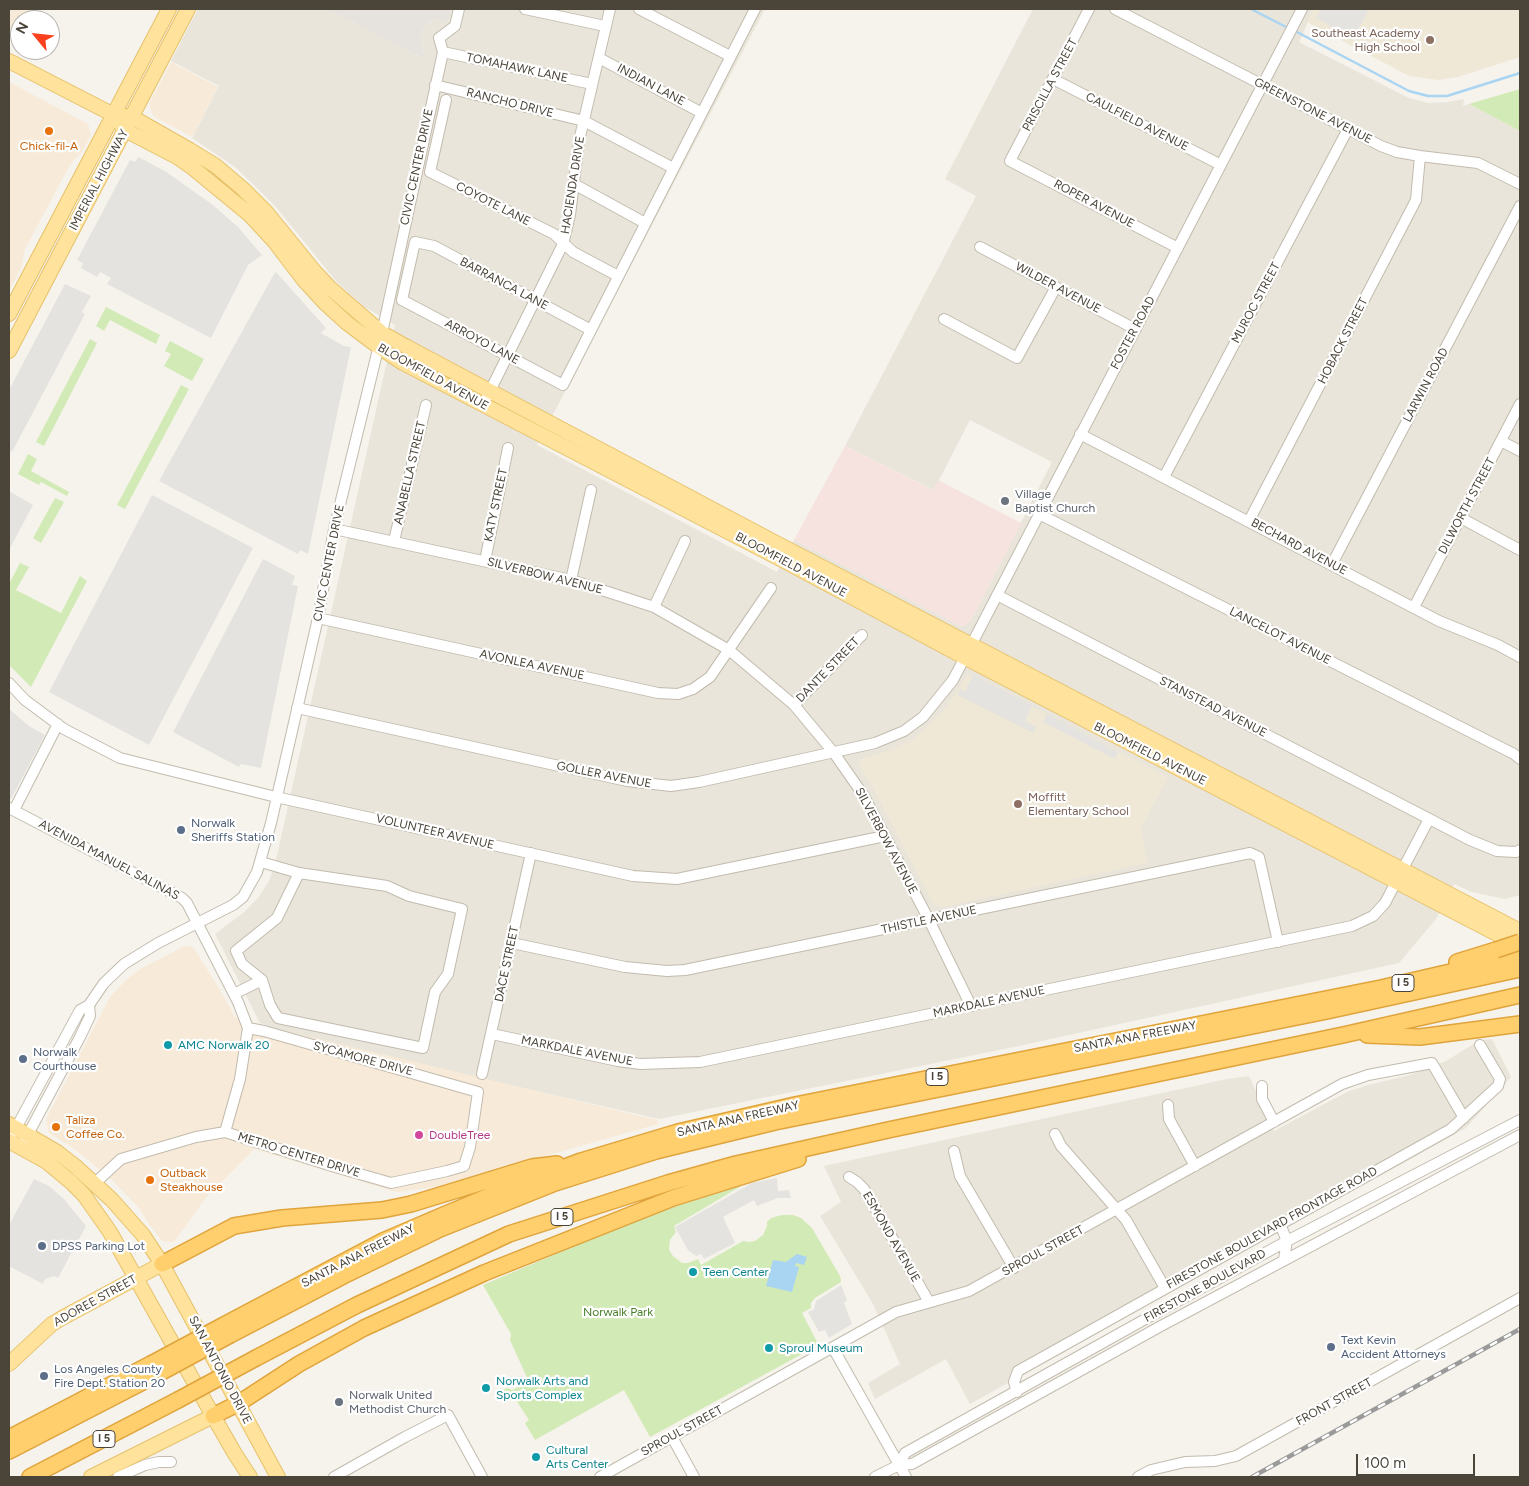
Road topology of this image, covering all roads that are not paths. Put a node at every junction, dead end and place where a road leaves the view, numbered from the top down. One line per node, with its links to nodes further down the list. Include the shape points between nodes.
1 (169, 9): 22 (main road, IMPERIAL HIGHWAY)
2 (188, 9): 23 (main road, IMPERIAL HIGHWAY)
3 (459, 9): 12 (street, CIVIC CENTER DRIVE, via 455,26 439,38)
4 (525, 9): 11 (street)
5 (610, 9): 11 (street, HACIENDA DRIVE)
6 (639, 9): 13 (street)
7 (755, 9): 13 (street)
8 (1089, 9): 16 (street, PRISCILLA STREET)
9 (1116, 9): 19 (street, GREENSTONE AVENUE)
10 (1302, 9): 19 (street, FOSTER ROAD)
11 (605, 26): 14 (street, HACIENDA DRIVE)
12 (443, 52): 17 (street, TOMAHAWK LANE); 18 (street, CIVIC CENTER DRIVE)
13 (730, 56): 21 (street)
14 (599, 58): 17 (street, HACIENDA DRIVE); 21 (street, INDIAN LANE)
15 (9, 61): 22 (main road, BLOOMFIELD AVENUE)
16 (1053, 79): 28 (street, PRISCILLA STREET); 29 (street, CAULFIELD AVENUE)
17 (592, 84): 24 (street, HACIENDA DRIVE)
18 (435, 85): 24 (street, RANCHO DRIVE); 51 (street, CIVIC CENTER DRIVE)
19 (1263, 85): 25 (street, GREENSTONE AVENUE); 29 (street, FOSTER ROAD)
20 (446, 100): 40 (street, COYOTE LANE, via 430,172 554,234)
21 (702, 113): 31 (street)
22 (114, 115): 23 (main road, BLOOMFIELD AVENUE); 26 (main road, BLOOMFIELD AVENUE); 32 (main road, IMPERIAL HIGHWAY)
23 (132, 117): 26 (main road, IMPERIAL HIGHWAY); 36 (main road, BLOOMFIELD AVENUE, via 216,166)
24 (584, 121): 31 (street, RANCHO DRIVE); 33 (street, HACIENDA DRIVE)
25 (1348, 129): 27 (street, GREENSTONE AVENUE, via 1381,146); 65 (street, MUROC STREET)
26 (125, 130): 30 (main road, BLOOMFIELD AVENUE); 43 (main road, IMPERIAL HIGHWAY)
27 (1420, 156): 34 (street, GREENSTONE AVENUE, via 1478,163); 69 (street, HOBACK STREET, via 1416,200)
28 (1010, 161): 42 (street, ROPER AVENUE)
29 (1221, 165): 42 (street, FOSTER ROAD)
30 (193, 168): 36 (main road, via 212,173 253,208); 39 (main road, BLOOMFIELD AVENUE)
31 (673, 168): 37 (street)
32 (79, 181): 43 (main road, via 71,210 50,256); 47 (main road, IMPERIAL HIGHWAY)
33 (574, 184): 37 (street); 40 (street, HACIENDA DRIVE)
34 (1520, 184)
35 (1520, 206): 76 (street, LARWIN ROAD)
36 (263, 208): 39 (main road, BLOOMFIELD AVENUE)
37 (645, 223): 44 (street)
38 (415, 242): 46 (street, BARRANCA LANE, via 434,246); 54 (street, ARROYO LANE, via 402,300)
39 (285, 244): 51 (main road, BLOOMFIELD AVENUE); 52 (main road, BLOOMFIELD AVENUE, via 314,292)
40 (563, 244): 44 (street, COYOTE LANE); 46 (street, HACIENDA DRIVE)
41 (980, 247): 45 (street, WILDER AVENUE)
42 (1178, 248): 49 (street, FOSTER ROAD)
43 (56, 261): 53 (main road, IMPERIAL HIGHWAY)
44 (618, 276): 50 (street)
45 (1056, 286): 48 (street, via 1017,358); 49 (street, WILDER AVENUE)
46 (536, 301): 50 (street, BARRANCA LANE); 54 (street, HACIENDA DRIVE)
47 (9, 314)
48 (944, 319)
49 (1136, 329): 60 (street, FOSTER ROAD)
50 (591, 330): 54 (street, ARROYO LANE, via 562,385)
51 (382, 332): 52 (street, CIVIC CENTER DRIVE); 55 (main road, BLOOMFIELD AVENUE)
52 (378, 347): 58 (main road, BLOOMFIELD AVENUE); 70 (street, CIVIC CENTER DRIVE)
53 (9, 351)
54 (508, 355): 55 (street, HACIENDA DRIVE)
55 (491, 391): 58 (street, HACIENDA DRIVE); 59 (main road, BLOOMFIELD AVENUE)
56 (1520, 404): 62 (street, DILWORTH STREET)
57 (426, 405): 71 (street, ANABELLA STREET)
58 (483, 405): 61 (main road, BLOOMFIELD AVENUE)
59 (553, 424): 61 (main road); 74 (main road, BLOOMFIELD AVENUE)
60 (1080, 434): 65 (street, BECHARD AVENUE); 67 (street, FOSTER ROAD)
61 (545, 438): 74 (main road, BLOOMFIELD AVENUE)
62 (1501, 440): 64 (street); 68 (street, DILWORTH STREET)
63 (508, 448): 75 (street, KATY STREET)
64 (1520, 451)
65 (1164, 477): 69 (street, BECHARD AVENUE)
66 (591, 490): 77 (street)
67 (1039, 514): 79 (street, FOSTER ROAD); 95 (street, LANCELOT AVENUE)
68 (1461, 518): 73 (street); 81 (street, DILWORTH STREET)
69 (1249, 521): 76 (street, BECHARD AVENUE)
70 (334, 530): 71 (street, SILVERBOW AVENUE); 83 (street, CIVIC CENTER DRIVE)
71 (394, 541): 75 (street, SILVERBOW AVENUE)
72 (685, 541): 80 (street)
73 (1520, 550)
74 (791, 558): 82 (main road, BLOOMFIELD AVENUE)
75 (485, 561): 77 (street, SILVERBOW AVENUE)
76 (1332, 564): 81 (street, BECHARD AVENUE)
77 (571, 580): 80 (street, SILVERBOW AVENUE)
78 (771, 588): 86 (street, AVONLEA AVENUE)
79 (996, 595): 85 (street, FOSTER ROAD); 98 (street, STANSTEAD AVENUE)
80 (654, 606): 86 (street, SILVERBOW AVENUE)
81 (1414, 607): 88 (street, BECHARD AVENUE)
82 (886, 608): 85 (main road, BLOOMFIELD AVENUE); 87 (main road, BLOOMFIELD AVENUE)
83 (318, 618): 86 (street, AVONLEA AVENUE, via 658,693 678,694 693,689 710,677); 92 (street, CIVIC CENTER DRIVE)
84 (862, 635): 91 (street, DANTE STREET)
85 (971, 644): 87 (street, FOSTER ROAD); 90 (main road, BLOOMFIELD AVENUE)
86 (729, 650): 91 (street, SILVERBOW AVENUE)
87 (964, 657): 90 (main road, BLOOMFIELD AVENUE); 94 (street, GOLLER AVENUE, via 953,680 923,717 904,731 875,744)
88 (1520, 657)
89 (9, 683): 93 (street, VOLUNTEER AVENUE, via 25,700)
90 (1048, 693): 104 (main road, BLOOMFIELD AVENUE)
91 (794, 705): 94 (street, SILVERBOW AVENUE)
92 (297, 708): 94 (street, GOLLER AVENUE, via 627,781 671,786); 96 (street, CIVIC CENTER DRIVE)
93 (58, 724): 96 (street, VOLUNTEER AVENUE, via 120,758); 97 (street)
94 (834, 753): 99 (street, SILVERBOW AVENUE, via 864,796)
95 (1520, 759)
96 (276, 797): 101 (street, VOLUNTEER AVENUE); 102 (street, CIVIC CENTER DRIVE)
97 (11, 809): 106 (street, AVENIDA MANUEL SALINAS, via 182,898)
98 (1429, 819): 100 (street, STANSTEAD AVENUE, via 1496,851); 104 (street, MARKDALE AVENUE)
99 (885, 836): 101 (street, VOLUNTEER AVENUE, via 677,879 633,876); 105 (street, SILVERBOW AVENUE)
100 (1520, 850)
101 (531, 854): 109 (street, DACE STREET)
102 (261, 862): 103 (street); 106 (street, CIVIC CENTER DRIVE, via 243,897)
103 (300, 873): 111 (street, via 278,918 236,951 242,964); 111 (street, via 387,886 409,896 462,909 448,974 436,992 423,1048 278,1018)
104 (1400, 877): 107 (main road, BLOOMFIELD AVENUE); 108 (street, MARKDALE AVENUE, via 1386,903 1363,922)
105 (929, 920): 108 (street, THISTLE AVENUE, via 1250,852 1259,858); 109 (street, THISTLE AVENUE, via 667,971 626,967); 115 (street, SILVERBOW AVENUE)
106 (198, 924): 113 (street, AVENIDA MANUEL SALINAS); 131 (street, CIVIC CENTER DRIVE, via 124,964 104,983 89,1005 90,1016 80,1037)
107 (1517, 934): 112 (highway, bridge, via 1496,950)
108 (1278, 942): 115 (street, MARKDALE AVENUE)
109 (512, 943): 118 (street, DACE STREET)
110 (1517, 961): 112 (highway, SANTA ANA FREEWAY / I 5); 148 (highway, via 1327,1011 775,1122 656,1151 555,1183 440,1229)
111 (262, 980): 113 (street)
112 (1381, 988): 134 (highway, SANTA ANA FREEWAY / I 5, via 794,1106 678,1132)
113 (234, 994): 117 (street, AVENIDA MANUEL SALINAS)
114 (1520, 995): 119 (highway, I 5)
115 (971, 1006): 118 (street, MARKDALE AVENUE, via 700,1062 642,1064 618,1061)
116 (1520, 1024): 119 (highway, via 1420,1037)
117 (248, 1028): 128 (street, via 240,1079); 132 (street, SYCAMORE DRIVE, via 478,1092)
118 (492, 1034): 121 (street, DACE STREET)
119 (1343, 1035): 127 (highway, I 5)
120 (1480, 1046): 124 (street, FIRESTONE BOULEVARD FRONTAGE ROAD, via 1500,1079 1498,1086)
121 (482, 1074)
122 (1262, 1086): 126 (street, via 1262,1099)
123 (1168, 1105): 135 (street, via 1169,1118)
124 (1464, 1118): 126 (street, SPROUL STREET, via 1432,1063 1368,1075 1342,1084); 139 (street, FIRESTONE BOULEVARD FRONTAGE ROAD, via 1451,1129)
125 (1520, 1120): 140 (street, FIRESTONE BOULEVARD)
126 (1274, 1122): 135 (street, SPROUL STREET)
127 (888, 1130): 153 (highway, via 673,1198 517,1258 364,1328); 160 (highway, I 5, bridge, via 736,1164 509,1234 357,1305)
128 (225, 1132): 132 (street, METRO CENTER DRIVE, via 391,1183 464,1166); 137 (street, METRO CENTER DRIVE, via 196,1137 121,1160)
129 (1055, 1134): 138 (street)
130 (1520, 1135): 141 (street, FIRESTONE BOULEVARD)
131 (15, 1136): 137 (main road, SAN ANTONIO DRIVE, via 56,1152); 144 (main road, via 84,1196)
132 (470, 1146)
133 (954, 1151): 143 (street, via 960,1176)
134 (581, 1161): 142 (highway, via 532,1167 382,1210 282,1218 234,1226); 148 (highway, SANTA ANA FREEWAY / I 5, via 501,1190 383,1242)
135 (1195, 1166): 138 (street, SPROUL STREET)
136 (849, 1177): 147 (street, ESMOND AVENUE, via 864,1189)
137 (95, 1183): 142 (main road, SAN ANTONIO DRIVE, via 143,1235)
138 (1117, 1209): 143 (street, SPROUL STREET); 145 (street)
139 (1280, 1224): 140 (street); 145 (street, FIRESTONE BOULEVARD FRONTAGE ROAD)
140 (1287, 1241): 141 (street); 152 (street, FIRESTONE BOULEVARD)
141 (1284, 1259): 159 (street, FIRESTONE BOULEVARD, via 912,1464)
142 (162, 1264): 144 (main road, ADOREE STREET); 153 (main road, SAN ANTONIO DRIVE)
143 (1014, 1268): 147 (street, SPROUL STREET, via 970,1291)
144 (137, 1278): 150 (main road, ADOREE STREET, via 52,1324); 154 (main road)
145 (1166, 1288): 152 (street, FIRESTONE BOULEVARD FRONTAGE ROAD, via 1018,1371 1014,1382)
146 (1520, 1298): 171 (street, FRONT STREET, via 1236,1456 1215,1461 1185,1462 1151,1470)
147 (929, 1302): 149 (street, SPROUL STREET, via 896,1312)
148 (227, 1330): 151 (highway, SANTA ANA FREEWAY / I 5, bridge)
149 (833, 1348): 155 (street, SPROUL STREET); 159 (street)
150 (9, 1364)
151 (154, 1369): 156 (highway, SANTA ANA FREEWAY / I 5); 157 (highway)
152 (1017, 1392): 159 (street, FIRESTONE BOULEVARD, via 905,1453)
153 (238, 1403): 154 (highway); 164 (main road, SAN ANTONIO DRIVE)
154 (212, 1416): 161 (main road); 163 (main road)
155 (672, 1437): 167 (street, SPROUL STREET); 168 (street)
156 (9, 1438)
157 (9, 1452)
158 (171, 1462): 162 (street, via 145,1465)
159 (899, 1465): 169 (street, FIRESTONE BOULEVARD); 170 (street)
160 (30, 1477)
161 (91, 1477)
162 (118, 1477)
163 (250, 1477)
164 (278, 1477)
165 (334, 1477): 166 (street, via 448,1415)
166 (482, 1477)
167 (600, 1477)
168 (694, 1477)
169 (875, 1477)
170 (906, 1477)
171 (1138, 1477)

